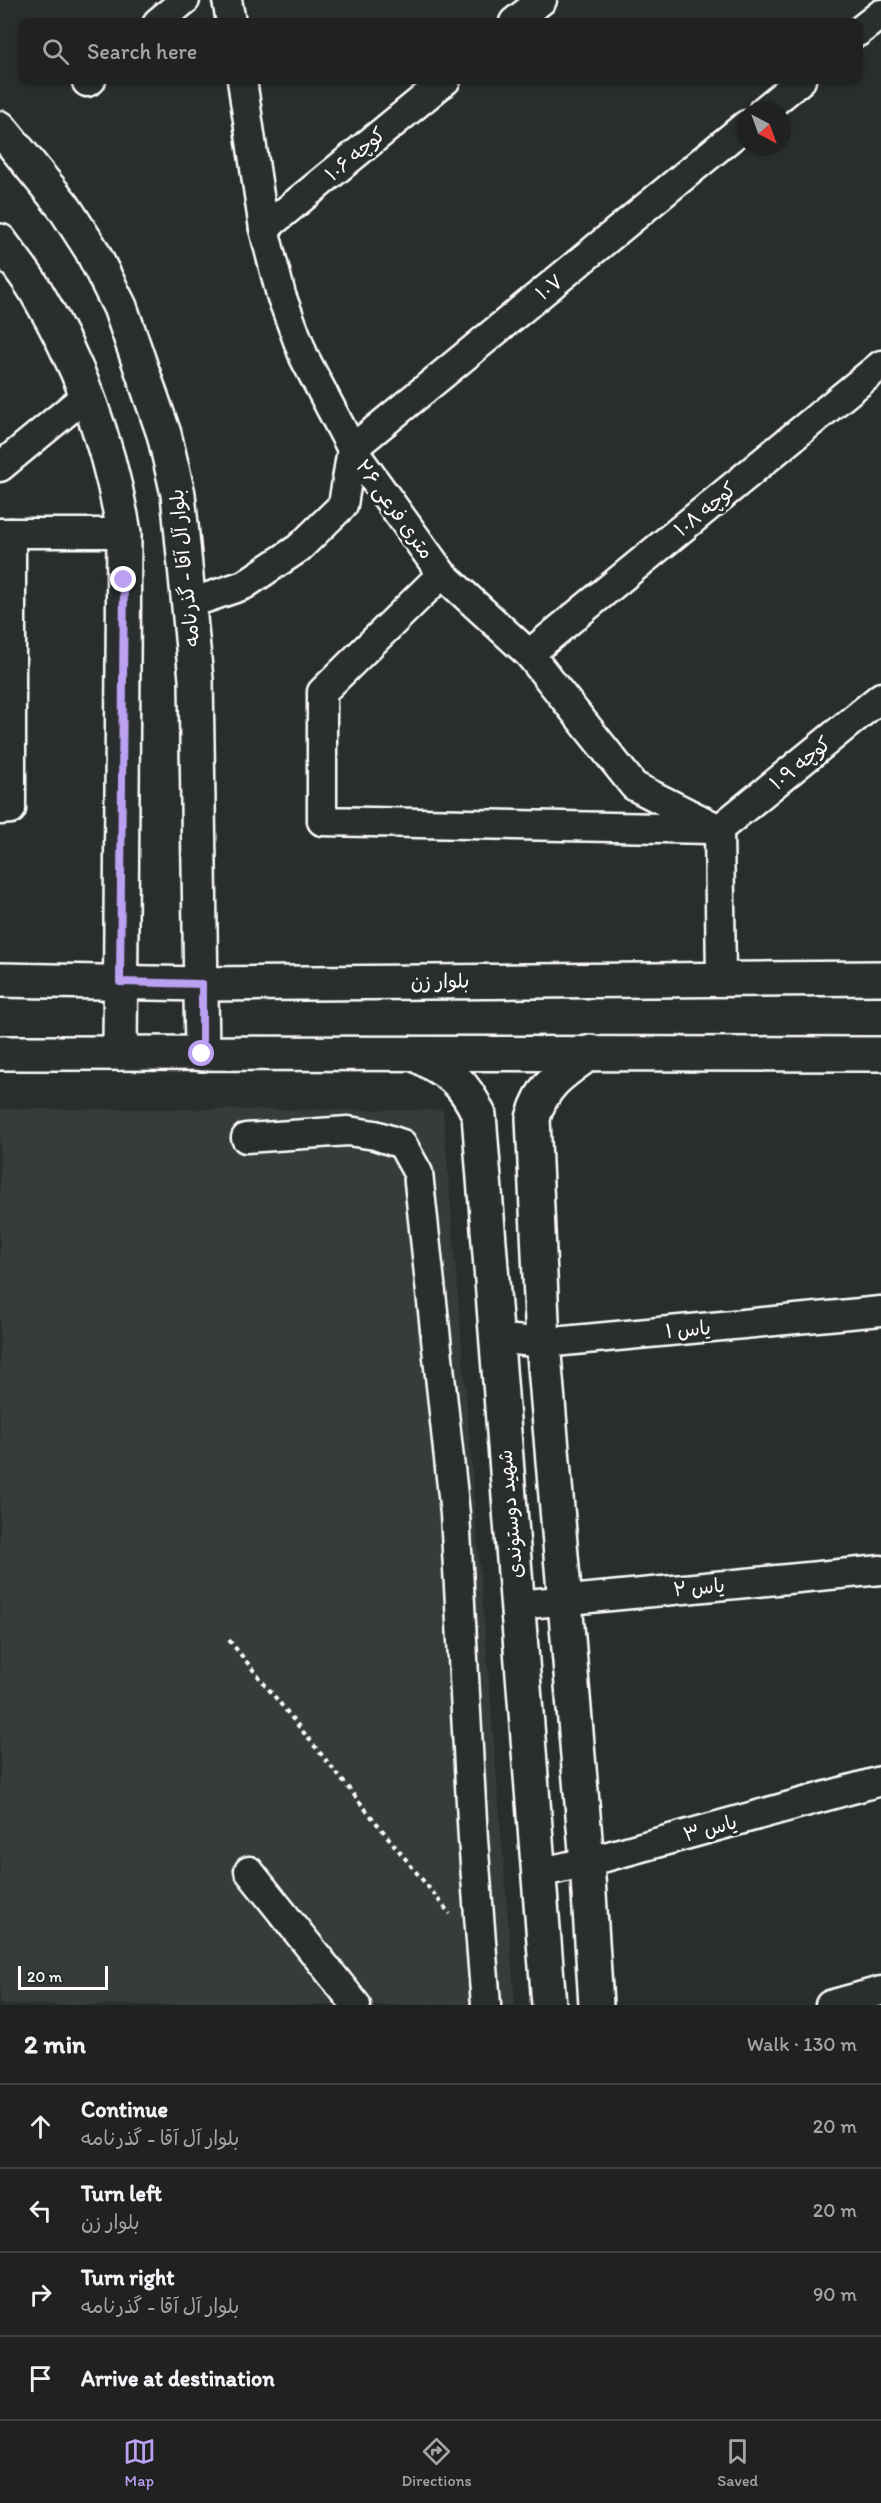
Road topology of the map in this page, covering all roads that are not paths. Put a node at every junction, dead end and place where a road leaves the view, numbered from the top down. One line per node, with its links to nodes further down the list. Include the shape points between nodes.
1 (185, 0): 5 (street)
2 (227, 0): 6 (street)
3 (542, 0): 7 (street)
4 (881, 14): 8 (street)
5 (163, 18)
6 (230, 18)
7 (519, 18)
8 (863, 28)
9 (243, 84): 15 (street, ۲۶ متری فرعی)
10 (441, 84): 15 (street, کوچه ۱۰۶)
11 (796, 84): 12 (street)
12 (774, 102)
13 (0, 128): 24 (main road, بلوار آل آقا - گذرنامه, via 64,207 91,249 120,308 164,434 178,494)
14 (737, 132): 19 (street, ۱۰۷)
15 (264, 230): 19 (street, ۲۶ متری فرعی, via 281,295 304,357)
16 (0, 241): 18 (main road, via 36,291)
17 (881, 365): 25 (street, کوچه ۱۰۸)
18 (88, 394): 20 (street); 22 (main road, via 106,447)
19 (352, 449): 23 (street, ۲۶ متری فرعی); 24 (street, via 343,505 299,548 244,585)
20 (0, 467)
21 (6, 533): 22 (street); 27 (street, via 11,810)
22 (124, 533): 32 (main road)
23 (442, 574): 25 (street, ۲۶ متری فرعی); 28 (street, via 322,692 322,821)
24 (188, 604): 33 (main road, بلوار آل آقا - گذرنامه, via 196,679)
25 (529, 654): 28 (street, ۲۶ متری فرعی, via 634,786)
26 (881, 697): 28 (street, کوچه ۱۰۹)
27 (0, 810)
28 (719, 829): 29 (street)
29 (721, 977): 30 (main road, بلوار زن); 33 (main road, بلوار زن)
30 (881, 978)
31 (0, 981): 32 (main road, بلوار زن)
32 (120, 982): 33 (main road, بلوار زن); 36 (main road)
33 (202, 984): 37 (main road, بلوار آل آقا - گذرنامه)
34 (591, 1052): 38 (main road); 39 (main road); 43 (main road, via 554,1079 538,1100 533,1118)
35 (0, 1053): 36 (main road)
36 (120, 1053): 37 (main road)
37 (202, 1054): 38 (main road)
38 (415, 1054): 42 (main road, شهید دوستوندی, via 451,1074 469,1094 479,1115)
39 (881, 1054)
40 (246, 1138): 53 (street, via 348,1131 375,1135 402,1144 418,1173 455,1514)
41 (881, 1311): 43 (street, یاس ۱)
42 (495, 1338): 43 (street, یاس ۱); 46 (main road, شهید دوستوندی)
43 (543, 1343): 45 (main road)
44 (881, 1570): 45 (street, یاس ۲)
45 (563, 1600): 46 (street, یاس ۲); 48 (main road)
46 (517, 1605): 50 (main road, شهید دوستوندی)
47 (881, 1781): 48 (street, یاس ۳)
48 (587, 1863): 50 (street, یاس ۳); 55 (main road)
49 (249, 1871): 52 (street)
50 (538, 1873): 54 (main road, شهید دوستوندی)
51 (881, 1991): 56 (street)
52 (356, 2005)
53 (486, 2005)
54 (549, 2005)
55 (596, 2005)
56 (830, 2005)

